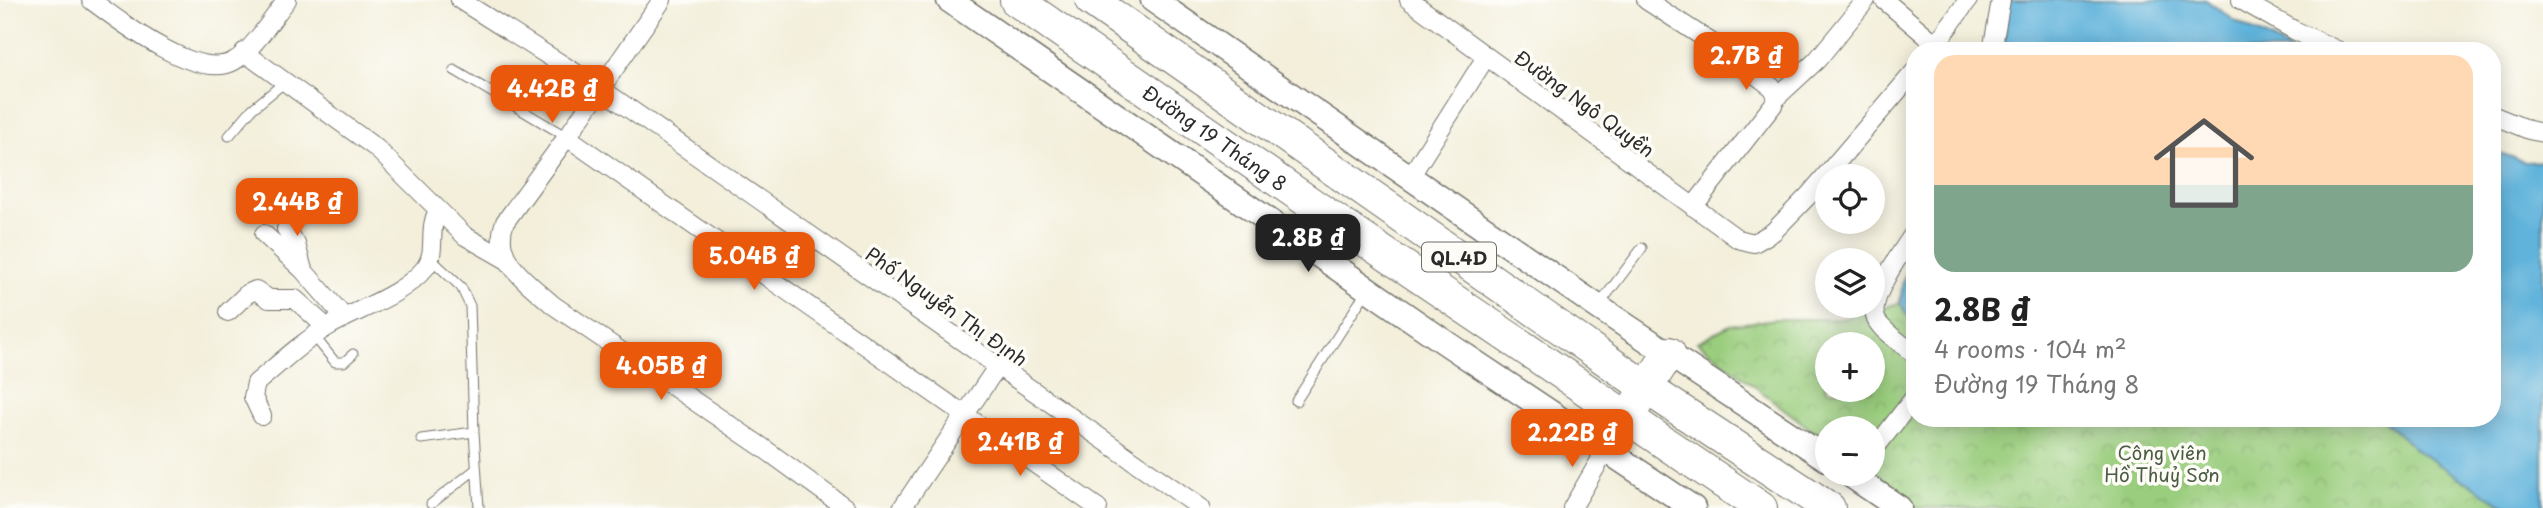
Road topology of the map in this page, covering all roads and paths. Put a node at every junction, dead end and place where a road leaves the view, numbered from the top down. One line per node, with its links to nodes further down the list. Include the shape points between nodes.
1 (91, 0): 20 (street, via 146,39 188,59 225,65)
2 (287, 0): 20 (street)
3 (460, 0): 25 (street, Phố Nguyễn Thị Định)
4 (662, 0): 25 (street)
5 (949, 0): 41 (street, Đường 19 Tháng 8)
6 (1016, 0): 55 (highway, Đường 19 Tháng 8 / QL.4D)
7 (1091, 0): 50 (highway, QL.4D)
8 (1153, 0): 31 (street)
9 (1409, 0): 21 (street, Đường Ngô Quyền)
10 (1646, 0): 26 (street, via 1726,52 1773,88)
11 (1866, 0): 26 (street, via 1817,60)
12 (1884, 0): 16 (street)
13 (1968, 0): 17 (street)
14 (2001, 0): 18 (street)
15 (2241, 0): 19 (street)
16 (1928, 42)
17 (1937, 42)
18 (1994, 42)
19 (2320, 42)
20 (244, 52): 23 (street)
21 (1486, 57): 31 (street); 32 (street, Đường Ngô Quyền)
22 (454, 70): 30 (lane)
23 (286, 81): 29 (lane, via 261,100); 33 (street, via 376,148)
24 (1906, 81): 32 (street, Đường Ngô Quyền, via 1773,232 1754,243 1738,239)
25 (601, 89): 30 (street); 49 (street, Phố Nguyễn Thị Định)
26 (1777, 97): 32 (street)
27 (2501, 119): 28 (street)
28 (2543, 132)
29 (229, 136)
30 (567, 137): 39 (street, via 505,222 500,234); 54 (street)
31 (1410, 177): 42 (street)
32 (1693, 207)
33 (438, 211): 38 (street, via 432,223); 39 (street, via 465,236)
34 (286, 229): 40 (street)
35 (264, 234): 40 (street)
36 (1906, 246): 46 (street, via 1874,309 1882,327)
37 (1642, 248): 42 (lane)
38 (431, 259): 44 (street, via 405,284); 56 (lane, via 461,287 470,306)
39 (507, 260): 65 (street, via 553,305)
40 (303, 270): 44 (street)
41 (1369, 288): 51 (lane); 59 (street, Đường 19 Tháng 8)
42 (1598, 307): 47 (street)
43 (228, 312): 45 (street, via 256,290 269,299 295,299)
44 (344, 317): 45 (street)
45 (320, 332): 48 (lane, via 335,362); 53 (street, via 256,383 253,397)
46 (1906, 347)
47 (1669, 353): 50 (highway); 60 (street)
48 (354, 354)
49 (997, 367): 54 (street); 68 (street, Phố Nguyễn Thị Định)
50 (1645, 387): 55 (highway); 72 (highway, QL.4D)
51 (1296, 401)
52 (1906, 408): 57 (street)
53 (262, 416)
54 (964, 416): 66 (street); 67 (street)
55 (1627, 417): 59 (highway); 71 (highway, Đường 19 Tháng 8 / QL.4D)
56 (474, 432): 58 (lane); 61 (lane)
57 (1885, 435)
58 (421, 439)
59 (1606, 450): 69 (street); 70 (street, Đường 19 Tháng 8)
60 (1815, 451)
61 (476, 468): 63 (lane); 64 (lane)
62 (1868, 486): 73 (street)
63 (431, 504)
64 (480, 508)
65 (846, 508)
66 (902, 508)
67 (1098, 508)
68 (1201, 508)
69 (1572, 508)
70 (1693, 508)
71 (1761, 508)
72 (1829, 508)
73 (1899, 508)

